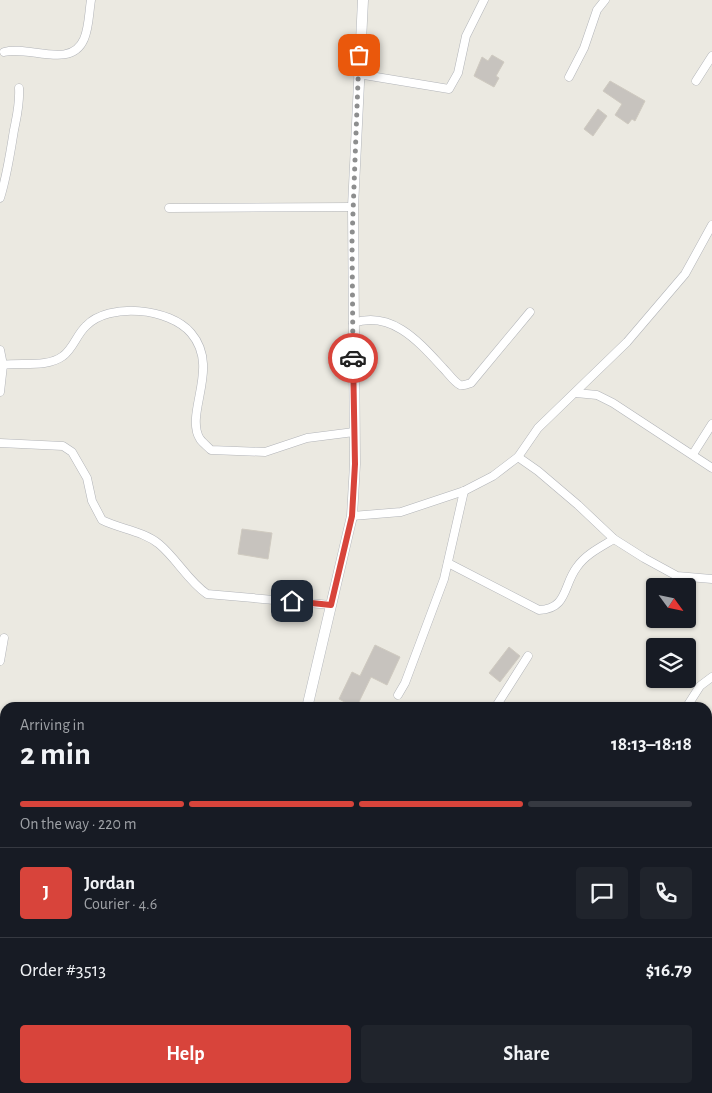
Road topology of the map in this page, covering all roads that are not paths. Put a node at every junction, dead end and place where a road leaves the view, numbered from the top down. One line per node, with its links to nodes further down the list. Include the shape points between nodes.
1 (91, 0): 5 (street, via 85,38 77,50 63,56 15,49)
2 (363, 0): 7 (street)
3 (484, 0): 7 (street, via 466,36 458,73 449,89)
4 (605, 0): 8 (street, via 597,10 584,48)
5 (4, 52)
6 (712, 56): 9 (street)
7 (358, 74): 12 (street)
8 (569, 77)
9 (696, 80)
10 (19, 88): 11 (street, via 20,107)
11 (0, 198)
12 (353, 207): 13 (street); 16 (street)
13 (169, 208)
14 (712, 225): 20 (street, via 685,274)
15 (530, 312): 16 (street, via 465,385 453,378 400,327 365,319)
16 (353, 323): 22 (street)
17 (0, 350): 18 (street)
18 (3, 365): 19 (street); 22 (street, via 50,362 63,356 86,326 99,316 136,310 156,313 175,320 191,332 201,348 204,368 197,424 200,439 212,450 265,452 307,438)
19 (0, 392)
20 (576, 393): 24 (street, via 597,395); 25 (street, via 538,428)
21 (712, 424): 24 (street)
22 (354, 432): 28 (street)
23 (0, 443): 32 (street, via 63,446 72,452 87,478 92,501 102,520 144,534 157,543 206,594)
24 (693, 454): 26 (street)
25 (518, 457): 27 (street, via 493,476); 29 (street, via 565,493)
26 (712, 468)
27 (464, 491): 28 (street, via 401,512); 30 (street)
28 (352, 516): 32 (street)
29 (614, 539): 30 (street, via 588,554 576,568 558,604 550,610 539,610); 31 (street, via 677,576)
30 (448, 563): 37 (street)
31 (712, 579)
32 (331, 605): 38 (street)
33 (4, 638): 35 (street)
34 (528, 656): 39 (street)
35 (0, 662)
36 (712, 677): 40 (street, via 700,686)
37 (398, 695)
38 (307, 702)
39 (499, 702)
40 (690, 702)

